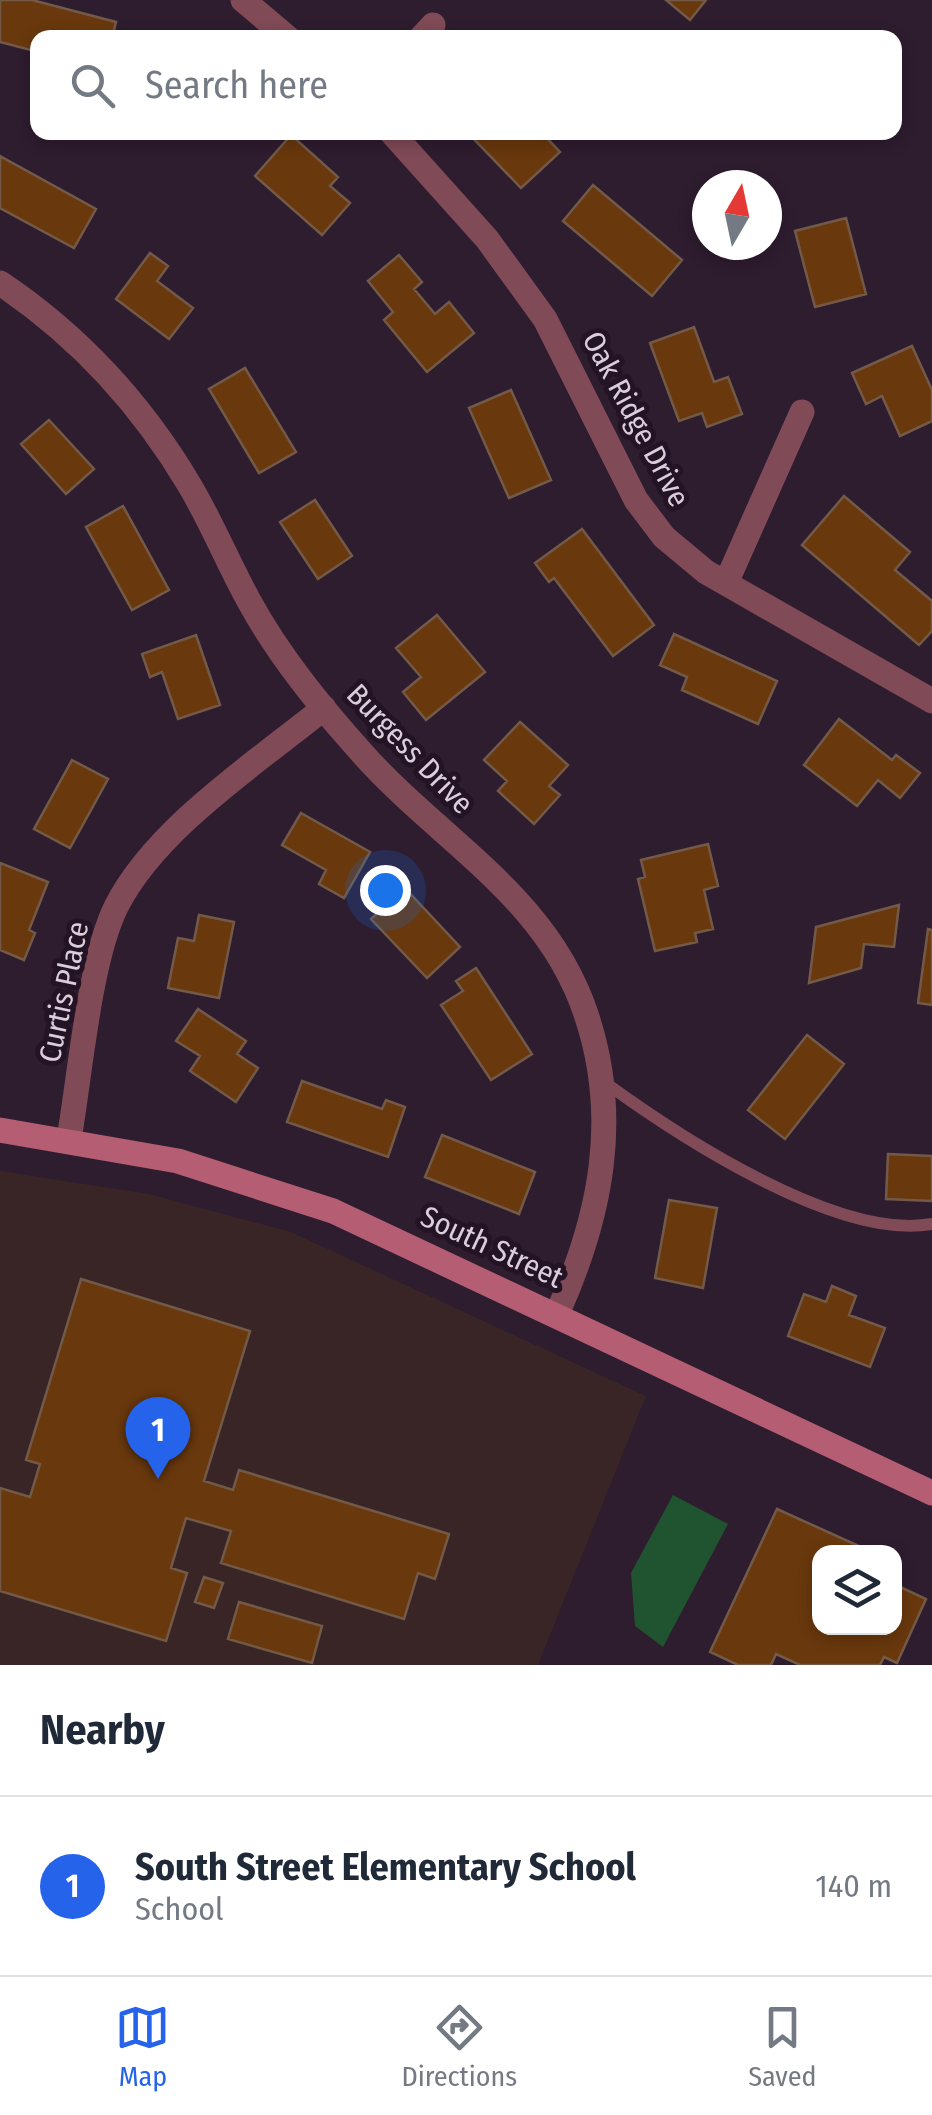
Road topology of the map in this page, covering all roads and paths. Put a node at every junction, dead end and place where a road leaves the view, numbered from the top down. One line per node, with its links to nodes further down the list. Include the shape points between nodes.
1 (242, 0): 2 (street)
2 (278, 30)
3 (399, 140): 6 (street, Oak Ridge Drive, via 545,319 648,520)
4 (0, 283): 8 (street, Burgess Drive, via 65,332 132,402 190,486 250,602)
5 (802, 412): 6 (street)
6 (726, 583): 7 (street, Oak Ridge Drive)
7 (932, 701)
8 (324, 708): 9 (street, Burgess Drive, via 391,785 504,884 543,928 586,1012); 11 (street, Curtis Place, via 172,831 116,908 95,982)
9 (603, 1081): 12 (lane, via 686,1140 824,1208 883,1226); 13 (street, Burgess Drive, via 600,1192)
10 (0, 1130): 11 (street, South Street)
11 (69, 1139): 13 (street, South Street, via 283,1192)
12 (932, 1224)
13 (557, 1314): 14 (street, South Street)
14 (932, 1493)

